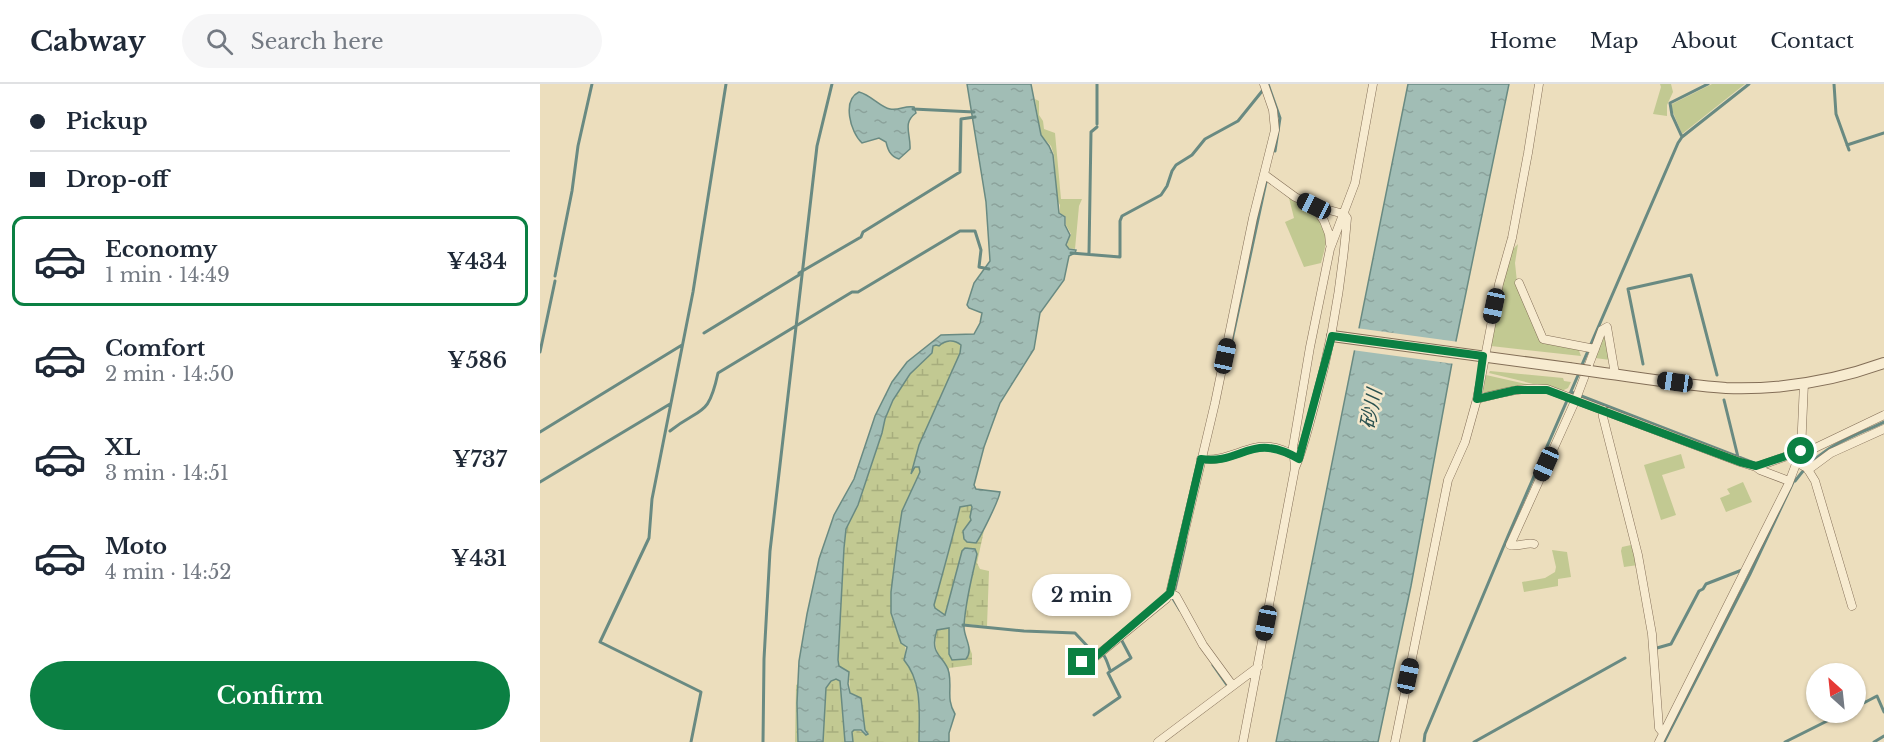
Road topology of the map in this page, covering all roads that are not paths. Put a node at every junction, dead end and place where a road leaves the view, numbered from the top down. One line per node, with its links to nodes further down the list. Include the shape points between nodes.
1 (1264, 84): 4 (street, via 1275,118)
2 (1373, 84): 6 (street, via 1355,183)
3 (1539, 84): 11 (street, via 1512,238)
4 (1265, 175): 5 (street); 22 (street)
5 (1314, 206): 6 (street); 7 (street, via 1327,227)
6 (1344, 214): 7 (street); 9 (street, via 1347,218 1342,276)
7 (1330, 249): 21 (street, via 1293,447)
8 (1520, 283): 10 (street, via 1543,339)
9 (1332, 336): 11 (street); 21 (street)
10 (1591, 348): 13 (street, via 1607,327); 15 (street)
11 (1483, 356): 13 (street, bridge); 16 (street)
12 (1884, 363): 14 (street)
13 (1615, 374): 14 (street, via 1726,388)
14 (1804, 383): 20 (street)
15 (1573, 396): 16 (street, via 1533,388); 17 (street); 26 (street, via 1510,545)
16 (1477, 399): 35 (street, via 1465,442 1448,480)
17 (1603, 410): 23 (street); 32 (street, via 1638,555 1652,634 1659,728)
18 (1884, 415): 20 (street)
19 (1884, 429): 24 (street)
20 (1801, 451): 23 (street); 24 (street)
21 (1296, 457): 22 (street, via 1260,446 1214,461); 30 (street)
22 (1204, 459): 27 (street)
23 (1758, 466): 25 (street)
24 (1804, 467): 25 (street); 28 (street, via 1815,481)
25 (1789, 481): 32 (street)
26 (1534, 544)
27 (1170, 593): 29 (street, via 1088,662); 31 (street, via 1176,596 1208,652)
28 (1852, 606)
29 (1082, 662)
30 (1258, 667): 31 (street); 34 (street)
31 (1233, 684): 33 (street)
32 (1663, 733): 36 (street)
33 (1158, 742)
34 (1243, 742)
35 (1395, 742)
36 (1659, 742)

